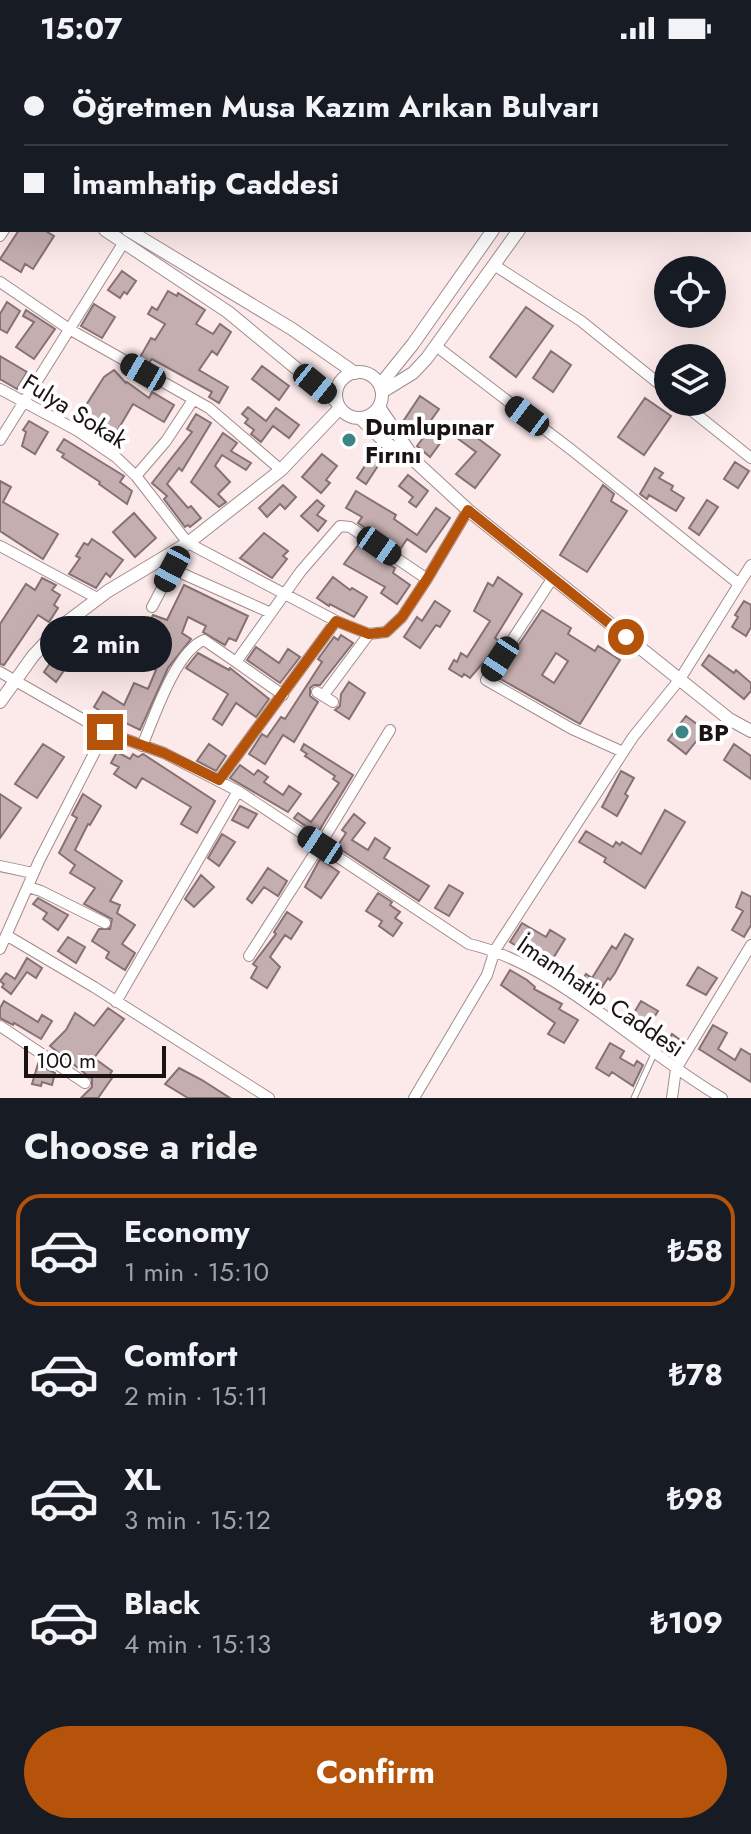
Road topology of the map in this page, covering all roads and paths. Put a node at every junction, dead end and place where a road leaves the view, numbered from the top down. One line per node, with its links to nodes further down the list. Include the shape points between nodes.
1 (492, 232): 11 (street)
2 (518, 232): 4 (street)
3 (126, 236): 6 (street); 8 (street, via 292,329); 14 (street)
4 (494, 265): 7 (street); 9 (street, via 581,321)
5 (0, 282): 6 (street)
6 (69, 329): 12 (street); 13 (street)
7 (436, 346): 11 (street, via 413,373); 31 (street)
8 (355, 373): 11 (street, via 369,374); 14 (street, via 338,387)
9 (654, 380)
10 (0, 389): 13 (street, Fulya Sokak)
11 (381, 389): 15 (street)
12 (193, 400): 21 (street, via 221,417); 22 (street)
13 (24, 402): 18 (street); 22 (street, Fulya Sokak, via 78,431)
14 (339, 405): 17 (street); 21 (street)
15 (379, 407): 17 (street); 20 (street)
16 (698, 416): 19 (street)
17 (360, 418): 20 (street)
18 (0, 440)
19 (751, 458)
20 (417, 463): 23 (street)
21 (281, 470): 24 (street)
22 (136, 476): 24 (street, Fulya Sokak)
23 (468, 510): 29 (street); 30 (street)
24 (188, 543): 26 (street); 32 (street)
25 (0, 546): 33 (street)
26 (161, 559): 28 (street); 33 (street)
27 (751, 565): 31 (street)
28 (172, 569): 34 (street); 35 (street)
29 (427, 579): 32 (street, via 350,527 340,526); 37 (street, via 402,617 386,632)
30 (552, 579): 40 (street); 49 (street, via 486,680)
31 (739, 584): 40 (street)
32 (285, 593): 35 (street); 36 (street)
33 (97, 598): 41 (street, via 59,628)
34 (152, 607)
35 (271, 613): 38 (street)
36 (336, 621): 37 (street); 42 (street)
37 (369, 634): 43 (street)
38 (236, 662): 42 (street); 48 (street, via 204,640 194,645 171,679)
39 (0, 672): 41 (street, İmamhatip Caddesi)
40 (680, 679): 46 (street); 49 (street)
41 (14, 681): 44 (street); 47 (street, İmamhatip Caddesi)
42 (283, 695): 50 (street)
43 (324, 697)
44 (0, 702)
45 (390, 730): 52 (street)
46 (751, 731)
47 (105, 732): 48 (street, İmamhatip Caddesi); 54 (street)
48 (142, 746): 50 (street, İmamhatip Caddesi)
49 (623, 752): 60 (street)
50 (219, 780): 51 (street, İmamhatip Caddesi)
51 (238, 791): 52 (street, İmamhatip Caddesi); 62 (street)
52 (320, 845): 60 (street, İmamhatip Caddesi, via 469,944); 61 (street)
53 (0, 866): 54 (street)
54 (33, 873): 55 (street)
55 (28, 887): 56 (street); 57 (street)
56 (105, 923)
57 (6, 935): 59 (street); 62 (street)
58 (751, 945): 65 (street)
59 (0, 949)
60 (495, 950): 64 (street, İmamhatip Caddesi, via 556,984); 68 (street, via 487,975)
61 (249, 956)
62 (116, 1002): 67 (street)
63 (0, 1026): 66 (street)
64 (654, 1054): 65 (street, İmamhatip Caddesi); 69 (lane)
65 (676, 1069): 70 (street); 71 (street, İmamhatip Caddesi)
66 (85, 1083)
67 (264, 1097)
68 (414, 1098)
69 (634, 1098)
70 (672, 1098)
71 (721, 1098)

